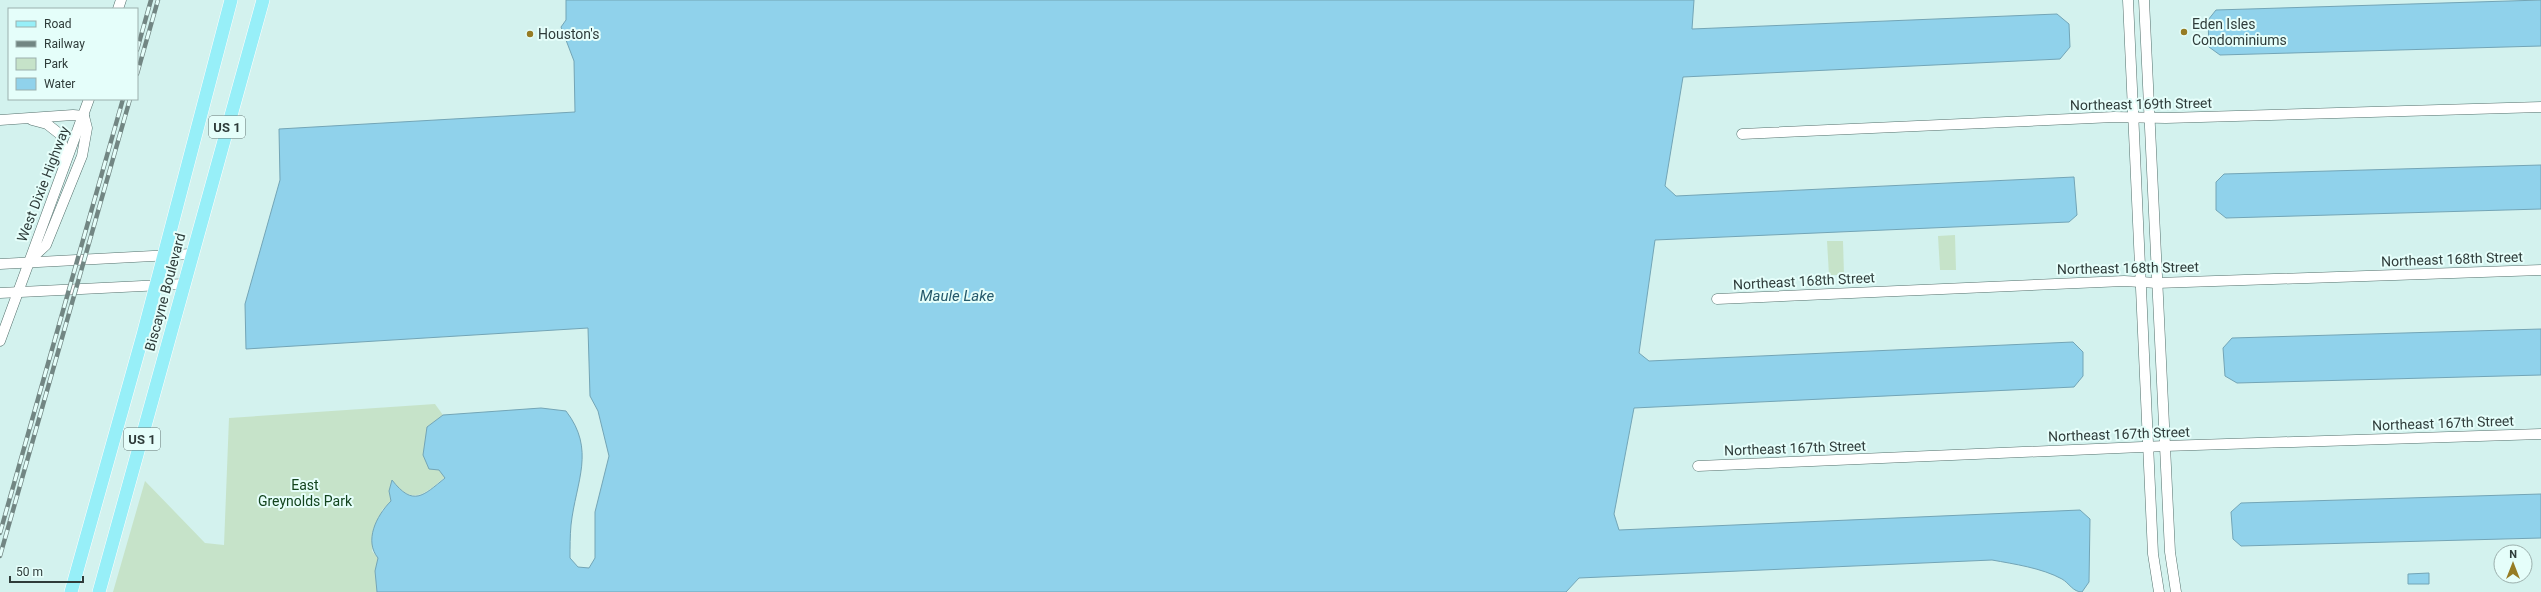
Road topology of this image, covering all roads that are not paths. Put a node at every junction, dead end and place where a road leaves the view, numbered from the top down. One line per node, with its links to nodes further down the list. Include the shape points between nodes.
1 (231, 0): 15 (main road, Biscayne Boulevard / US 1)
2 (263, 0): 14 (main road, Biscayne Boulevard / US 1)
3 (2128, 0): 9 (street)
4 (2144, 0): 10 (street)
5 (89, 100): 7 (street, West Dixie Highway)
6 (2541, 107): 10 (street, Northeast 169th Street)
7 (84, 116): 8 (street); 13 (street, West Dixie Highway); 16 (street, West Dixie Highway, via 87,128 82,156 46,246)
8 (26, 118): 11 (street); 13 (street, via 47,124 61,135)
9 (2133, 118): 10 (street, Northeast 169th Street); 12 (street, Northeast 169th Street); 19 (street)
10 (2150, 118): 20 (street)
11 (0, 120)
12 (1742, 134)
13 (64, 166): 16 (street, West Dixie Highway, via 56,195)
14 (192, 254): 15 (street); 21 (main road, Biscayne Boulevard / US 1)
15 (164, 255): 16 (street); 22 (main road, Biscayne Boulevard / US 1)
16 (28, 262): 17 (street); 23 (street, West Dixie Highway)
17 (0, 264)
18 (2541, 270): 20 (street, Northeast 168th Street)
19 (2141, 282): 20 (street, Northeast 168th Street); 25 (street, Northeast 168th Street); 29 (street)
20 (2157, 282): 28 (street)
21 (183, 284): 22 (street); 32 (main road, Biscayne Boulevard / US 1)
22 (156, 285): 23 (street); 31 (main road, Biscayne Boulevard / US 1)
23 (17, 292): 24 (street); 26 (street, West Dixie Highway)
24 (0, 293)
25 (1717, 299)
26 (0, 341)
27 (2541, 434): 28 (street, Northeast 167th Street)
28 (2165, 446): 29 (street, Northeast 167th Street); 34 (street, via 2170,552)
29 (2148, 447): 30 (street, Northeast 167th Street); 33 (street, via 2153,554)
30 (1698, 466)
31 (71, 592)
32 (99, 592)
33 (2159, 592)
34 (2176, 592)

